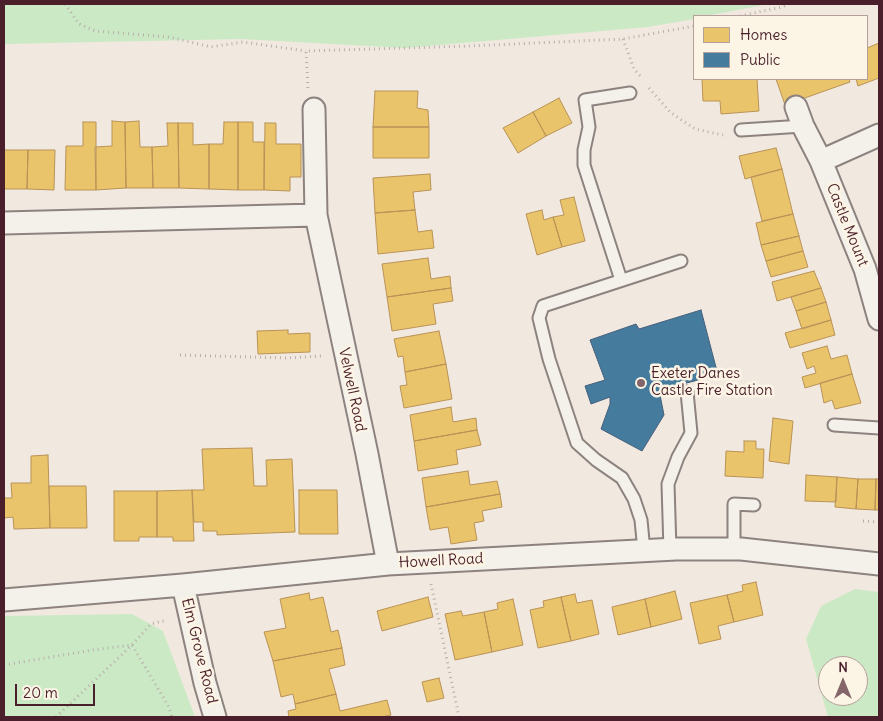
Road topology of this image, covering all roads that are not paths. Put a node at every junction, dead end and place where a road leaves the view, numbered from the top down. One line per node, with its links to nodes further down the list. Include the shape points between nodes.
1 (630, 94): 10 (lane, via 585,100 589,127 584,165)
2 (314, 109): 7 (street, Velwell Road)
3 (800, 116): 4 (lane); 6 (street, Castle Mount)
4 (741, 130)
5 (879, 135): 6 (street)
6 (821, 161): 11 (street, Castle Mount, via 864,269)
7 (316, 215): 8 (street); 19 (street, Velwell Road)
8 (4, 223)
9 (681, 261): 10 (lane)
10 (621, 280): 18 (lane, via 543,306 539,318 577,443 622,478 641,520)
11 (879, 318)
12 (687, 392): 17 (lane, via 691,433 668,484)
13 (834, 425): 14 (lane)
14 (879, 428)
15 (754, 505): 16 (lane, via 734,504)
16 (734, 549): 17 (street, Howell Road); 20 (street, Howell Road)
17 (670, 550): 18 (street, Howell Road)
18 (644, 551): 19 (street, Howell Road)
19 (388, 564): 21 (street, Howell Road)
20 (879, 564)
21 (183, 585): 22 (street, Howell Road); 23 (street, Elm Grove Road)
22 (4, 600)
23 (215, 717)

